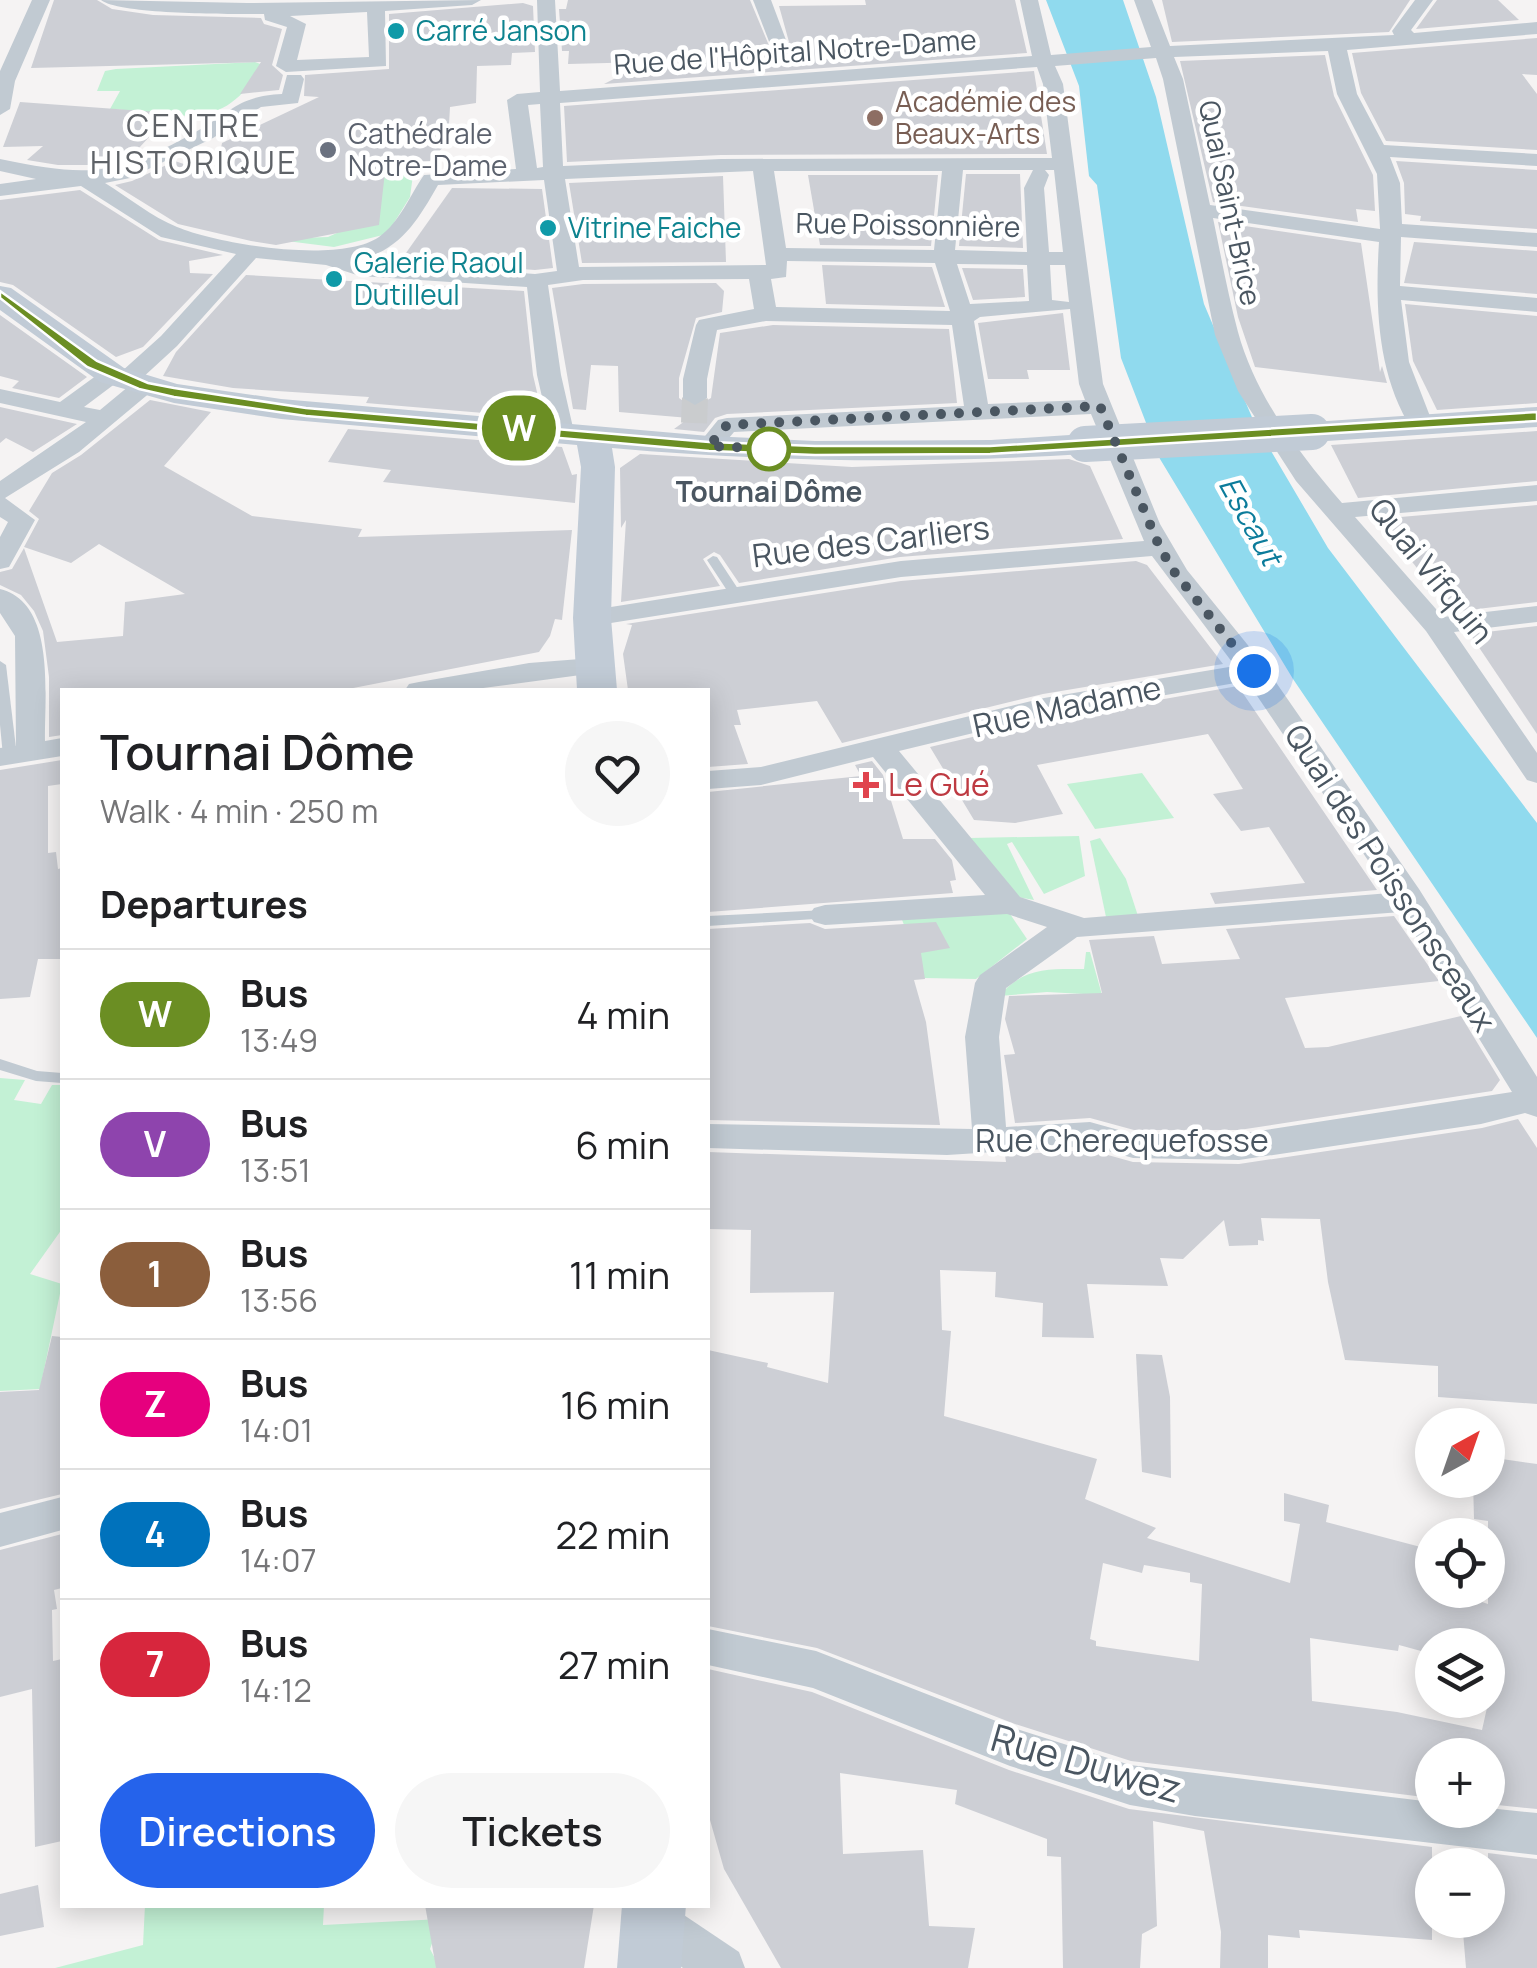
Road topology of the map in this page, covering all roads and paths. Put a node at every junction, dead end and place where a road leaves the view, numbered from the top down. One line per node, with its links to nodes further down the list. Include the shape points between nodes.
1 (41, 0): 20 (street)
2 (110, 0): 11 (street)
3 (472, 0): 10 (street)
4 (546, 0): 19 (street)
5 (762, 0): 14 (street)
6 (1030, 0): 17 (street, Quai des Poissonsceaux)
7 (1144, 0): 16 (street, Quai Saint-Brice)
8 (1424, 0): 13 (street, via 1402,31)
9 (303, 6): 10 (street); 11 (street); 18 (street, via 313,30)
10 (373, 6): 18 (street, via 379,62)
11 (278, 11): 18 (street, via 272,16 296,24 286,66)
12 (1537, 28): 13 (street, Rue de l'Hôpital Notre-Dame)
13 (1408, 37): 15 (street, Rue de l'Hôpital Notre-Dame)
14 (777, 40)
15 (1338, 45): 16 (street, Rue de l'Hôpital Notre-Dame); 21 (street, via 1350,100)
16 (1158, 53): 17 (street, Rue de l'Hôpital Notre-Dame); 32 (street, Quai Saint-Brice, via 1190,152)
17 (1052, 60): 19 (street, Rue de l'Hôpital Notre-Dame, via 943,60); 24 (street, Quai des Poissonsceaux)
18 (296, 73): 30 (street, via 290,99 256,101 149,164)
19 (549, 98): 27 (street); 28 (street, via 518,100)
20 (0, 108)
21 (1373, 150): 22 (street); 33 (street, via 1387,173)
22 (1537, 160)
23 (952, 164): 24 (street); 26 (street); 36 (street)
24 (1064, 164): 39 (street, Quai des Poissonsceaux)
25 (0, 165): 30 (street)
26 (763, 165): 27 (street); 40 (street)
27 (553, 171): 28 (street); 41 (street)
28 (527, 173): 38 (street, via 431,179 388,245)
29 (1039, 174): 37 (street, via 1034,188)
30 (85, 179): 31 (street); 35 (street, via 170,232)
31 (0, 190)
32 (1200, 210): 33 (street); 55 (street, Quai Saint-Brice, via 1228,335)
33 (1390, 234): 34 (street); 43 (street)
34 (1537, 240)
35 (251, 252): 38 (street); 50 (street)
36 (944, 256): 37 (street, Rue Poissonnière); 40 (street, Rue Poissonnière); 49 (street)
37 (1041, 258): 39 (street, Rue Poissonnière); 46 (street)
38 (329, 259): 42 (street, Rue Poissonnière, via 404,274)
39 (1075, 259): 47 (street, Quai des Poissonsceaux)
40 (770, 262): 41 (street, Rue Poissonnière, via 731,275); 48 (street)
41 (569, 276): 42 (street, Rue Poissonnière)
42 (535, 280): 60 (street, via 548,375)
43 (1388, 292): 45 (street); 58 (street, via 1402,384)
44 (0, 295): 50 (street, via 92,364)
45 (1537, 305)
46 (1041, 307): 47 (street); 49 (street)
47 (1080, 307): 52 (street, Quai des Poissonsceaux)
48 (766, 314): 49 (street); 59 (street, via 707,326 695,380)
49 (969, 314): 54 (street)
50 (127, 380): 53 (street); 57 (street); 60 (street, via 306,412)
51 (0, 396): 53 (street)
52 (1100, 406): 54 (street); 65 (street, Quai des Poissonsceaux)
53 (64, 410): 57 (street)
54 (976, 414): 59 (street)
55 (1266, 416): 63 (street, Quai Vifquin, via 1305,476)
56 (1537, 417): 58 (street)
57 (102, 418): 61 (street)
58 (1421, 424): 59 (street, bridge, via 971,450)
59 (696, 428): 60 (street)
60 (577, 434): 71 (street, via 598,467)
61 (0, 492)
62 (1537, 492): 63 (street)
63 (1338, 510): 72 (street, Quai Vifquin)
64 (11, 512): 67 (street)
65 (1160, 548): 68 (street, Rue des Carliers, via 901,568); 74 (street, Quai des Poissonsceaux)
66 (713, 560): 68 (lane)
67 (0, 562)
68 (736, 595): 71 (street, Rue des Carliers)
69 (0, 597): 79 (street, via 29,636)
70 (1537, 614): 72 (street)
71 (592, 618): 75 (street)
72 (1436, 626): 80 (street, Quai Vifquin)
73 (0, 665): 79 (lane)
74 (1254, 671): 78 (street, Rue Madame, via 1044,707); 82 (street, Quai des Poissonsceaux)
75 (595, 678): 76 (street, via 530,671)
76 (431, 688)
77 (60, 748): 79 (street)
78 (881, 748): 81 (street, Rue Madame, via 761,776); 83 (street)
79 (13, 755)
80 (1537, 774)
81 (710, 780)
82 (1410, 901): 86 (street); 89 (street, Quai des Poissonsceaux)
83 (1009, 904): 84 (street); 86 (street)
84 (825, 915): 85 (lane)
85 (710, 921)
86 (1072, 925): 91 (street, via 991,983 982,1037)
87 (0, 1064): 88 (lane)
88 (60, 1078)
89 (1535, 1102): 91 (street, Rue Cherequefosse, via 1239,1147 1133,1146 1090,1134)
90 (710, 1136): 91 (street, Rue Cherequefosse)
91 (990, 1140)
92 (60, 1515): 93 (street)
93 (0, 1530)
94 (710, 1647): 95 (street, Rue Duwez, via 816,1670 1010,1746 1130,1784)
95 (1537, 1834)
96 (652, 1931): 97 (street)
97 (722, 1968)

